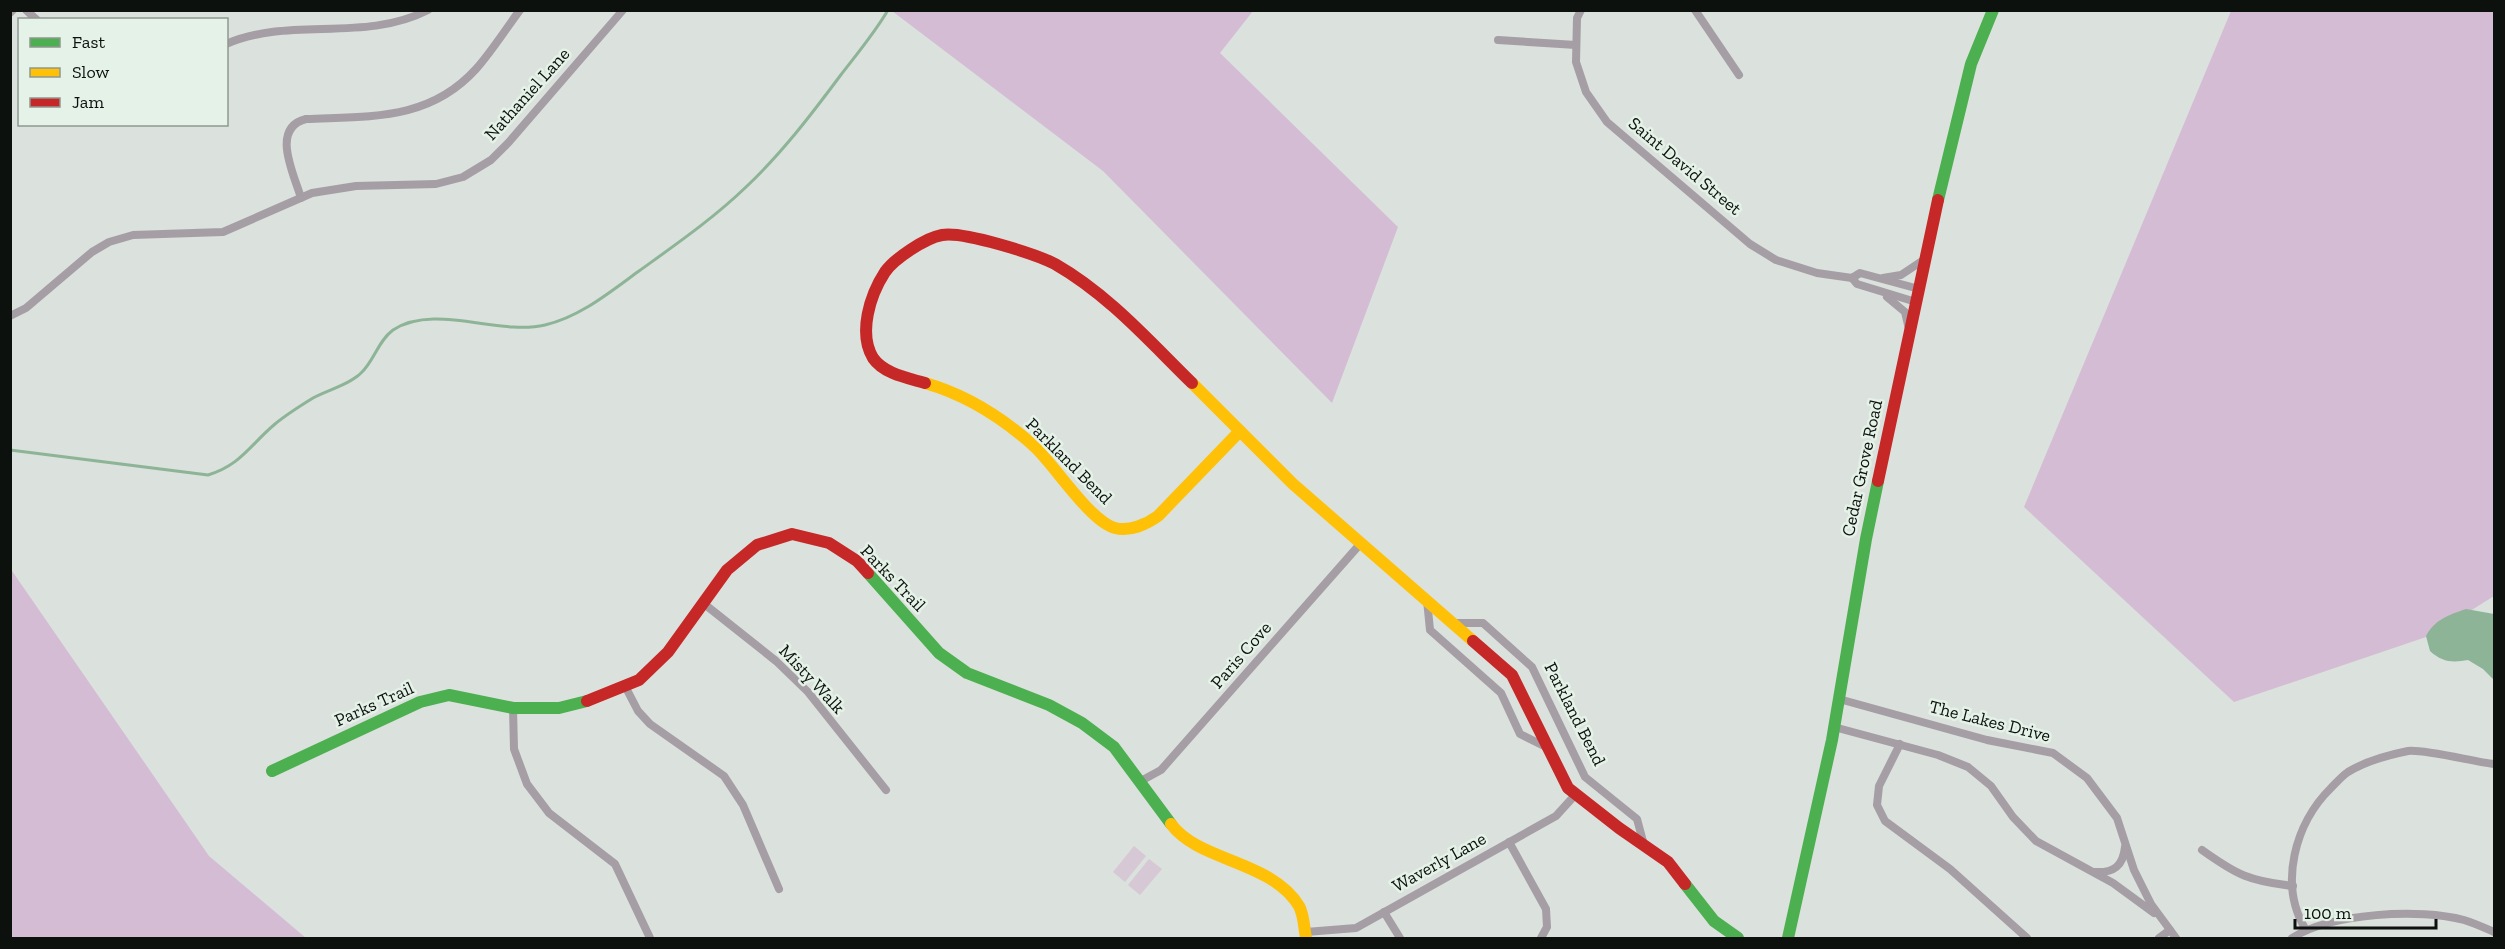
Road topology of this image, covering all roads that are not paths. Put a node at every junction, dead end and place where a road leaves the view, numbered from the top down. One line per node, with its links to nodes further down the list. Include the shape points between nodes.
1 (428, 10): 8 (street, via 382,27 251,34)
2 (520, 10): 11 (street, via 475,69 436,100 405,112 306,119 291,126 286,141)
3 (623, 10): 11 (street, Nathaniel Lane, via 510,142 491,160 463,177 436,184 356,186)
4 (1581, 10): 9 (street, Saint David Street)
5 (1695, 10): 10 (street)
6 (1993, 10): 12 (street, Cedar Grove Road, via 1971,64)
7 (1498, 40): 9 (street)
8 (228, 43)
9 (1576, 45): 13 (street, Saint David Street, via 1576,62 1586,92 1607,122 1750,244 1776,260 1817,273)
10 (1738, 75)
11 (301, 198): 18 (street, Nathaniel Lane, via 223,232 133,235 109,242 26,308)
12 (1925, 259): 14 (street, via 1901,275); 15 (street, Cedar Grove Road)
13 (1852, 278): 14 (street, Saint David Street, via 1860,273); 16 (street, Saint David Street, via 1857,284)
14 (1881, 279): 15 (street, Saint David Street)
15 (1919, 289): 17 (street, Cedar Grove Road)
16 (1877, 291): 17 (street, Saint David Street); 19 (street, via 1901,307)
17 (1916, 302): 19 (street, Cedar Grove Road)
18 (10, 316)
19 (1910, 331): 26 (street, Cedar Grove Road, via 1866,539)
20 (1240, 431): 20 (street, Parkland Bend, via 1102,296 1053,264 1004,246 942,235 911,249 886,271 871,303 865,338 874,359 891,373 978,404 1036,448 1098,518 1115,528 1147,524 1158,516); 21 (street, Parkland Bend)
21 (1361, 543): 22 (street, Parkland Bend); 33 (street, Paris Cove, via 1161,770)
22 (1427, 600): 24 (street, Parkland Bend); 30 (street, via 1430,630 1501,693 1520,734)
23 (703, 603): 25 (street, Parks Trail, via 668,652 639,680); 33 (street, Parks Trail, via 727,570 757,545 792,534 829,543 857,561 939,653 967,673 1049,705 1082,723 1114,747); 34 (street, Misty Walk, via 807,692)
24 (1455, 623): 30 (street, Parkland Bend, via 1512,675); 38 (street, Parkland Bend, via 1483,623 1532,667 1585,777 1637,819)
25 (625, 686): 27 (street, Parks Trail, via 560,708); 42 (street, via 650,724 724,776 743,806)
26 (1839, 699): 28 (street, Cedar Grove Road); 37 (street, The Lakes Drive, via 1987,740 2053,753 2087,778 2117,818)
27 (513, 708): 32 (street, Parks Trail, via 449,695 420,702); 49 (street, via 514,749 527,784 549,813 615,864)
28 (1834, 727): 29 (street, The Lakes Drive); 53 (street, Cedar Grove Road)
29 (1900, 744): 40 (street, The Lakes Drive, via 1968,767 1991,786 2036,841); 54 (street, via 1879,786 1877,805 1885,821 1950,869)
30 (1551, 750): 35 (street, Parkland Bend, via 1568,788)
31 (2494, 764): 41 (street, via 2412,751 2383,757 2347,772 2319,800 2302,826 2292,864)
32 (272, 771)
33 (1139, 782): 48 (street, Parks Trail, via 1179,835 1264,876 1288,892 1300,908)
34 (886, 790)
35 (1576, 794): 36 (street, Waverly Lane, via 1556,816); 38 (street, Parkland Bend)
36 (1509, 842): 43 (street, Waverly Lane); 51 (street, via 1546,909 1548,927)
37 (2125, 844): 40 (street, via 2118,867 2108,873); 44 (street, The Lakes Drive, via 2134,870)
38 (1644, 846): 52 (street, Parkland Bend, via 1668,862 1714,921)
39 (2202, 850): 41 (street, via 2257,882)
40 (2091, 872): 44 (street, The Lakes Drive)
41 (2292, 886): 46 (street, via 2298,918)
42 (779, 889)
43 (1384, 912): 48 (street, Waverly Lane, via 1356,928); 50 (street)
44 (2162, 919): 45 (street, The Lakes Drive)
45 (2170, 930): 55 (street); 56 (street, The Lakes Drive)
46 (2306, 930): 47 (street, via 2356,918 2405,913 2463,920); 57 (street)
47 (2494, 932)
48 (1306, 935)
49 (650, 939)
50 (1400, 939)
51 (1541, 939)
52 (1738, 939)
53 (1788, 939)
54 (2027, 939)
55 (2158, 939)
56 (2176, 939)
57 (2292, 939)

